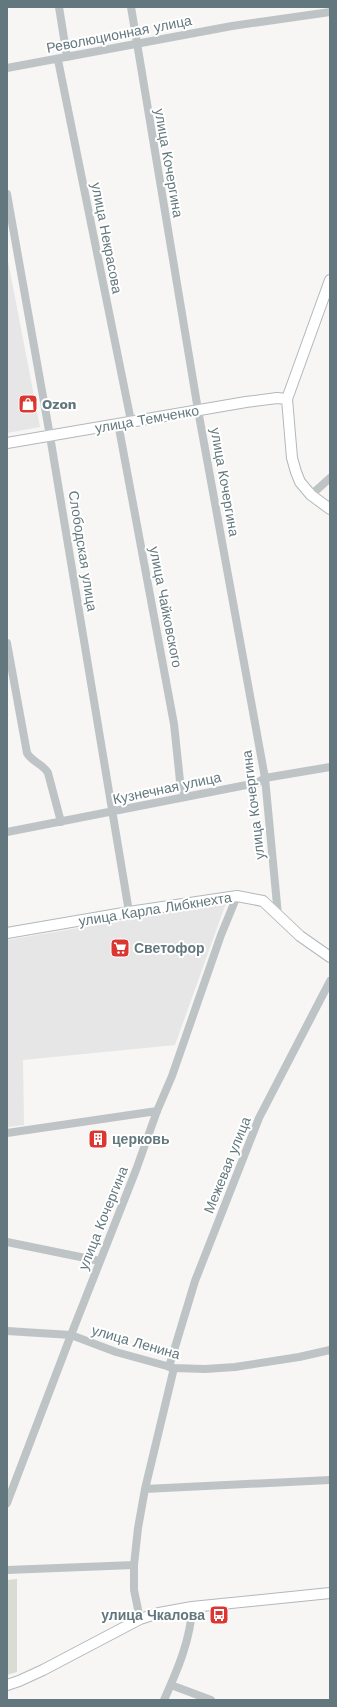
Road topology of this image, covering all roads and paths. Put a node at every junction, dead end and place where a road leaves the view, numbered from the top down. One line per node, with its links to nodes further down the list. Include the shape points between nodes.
1 (59, 7): 5 (street)
2 (131, 7): 4 (street, улица Кочергина)
3 (330, 12): 4 (street, Революционная улица, via 232,26)
4 (136, 45): 5 (street, Революционная улица); 11 (street, улица Кочергина)
5 (67, 57): 6 (street, Революционная улица)
6 (58, 60): 7 (street, Революционная улица); 12 (street, улица Некрасова)
7 (7, 68)
8 (7, 194): 14 (street, Слободская улица)
9 (330, 280): 10 (main road)
10 (287, 399): 11 (main road, улица Темченко, via 277,398); 17 (main road, via 292,458 300,482)
11 (198, 410): 12 (main road, улица Темченко); 21 (street, улица Кочергина)
12 (131, 421): 13 (main road, улица Темченко)
13 (118, 423): 14 (main road, улица Темченко); 22 (street, улица Чайковского, via 174,724)
14 (50, 436): 15 (main road, улица Темченко); 23 (street, Слободская улица)
15 (7, 443)
16 (330, 478): 17 (street)
17 (311, 495): 18 (main road)
18 (330, 509)
19 (7, 643): 24 (street, via 27,753 45,767 48,773)
20 (330, 768): 21 (street, Кузнечная улица)
21 (265, 778): 22 (street, Кузнечная улица, via 257,783); 28 (street, улица Кочергина)
22 (184, 796): 23 (street, Кузнечная улица)
23 (113, 812): 24 (street, Кузнечная улица); 27 (street, Слободская улица)
24 (61, 822): 25 (street, Кузнечная улица)
25 (7, 832)
26 (237, 896): 27 (main road, улица Карла Либкнехта); 28 (main road, улица Карла Либкнехта, via 262,901); 32 (street, улица Кочергина)
27 (129, 912): 29 (main road, улица Карла Либкнехта)
28 (278, 915): 30 (main road, улица Карла Либкнехта, via 300,936)
29 (7, 933)
30 (330, 957)
31 (330, 982): 39 (street, Межевая улица, via 259,1118 195,1281)
32 (157, 1111): 33 (street); 35 (street, улица Кочергина)
33 (7, 1133)
34 (7, 1242): 35 (street)
35 (100, 1261): 37 (street, улица Кочергина)
36 (7, 1331): 37 (street, улица Ленина)
37 (71, 1335): 39 (street, улица Ленина, via 116,1352); 42 (street, улица Кочергина)
38 (330, 1350): 39 (street, улица Ленина, via 235,1367)
39 (171, 1367): 41 (street, Межевая улица)
40 (330, 1480): 41 (street)
41 (145, 1489): 43 (street, Межевая улица)
42 (7, 1503)
43 (134, 1565): 44 (street); 47 (street, Межевая улица, via 134,1590)
44 (7, 1570)
45 (330, 1593): 46 (main road)
46 (192, 1607): 47 (main road); 49 (street, via 192,1620 186,1643)
47 (140, 1619): 48 (main road, via 42,1670)
48 (7, 1685)
49 (171, 1685): 50 (street); 51 (street)
50 (164, 1700)
51 (211, 1700)

